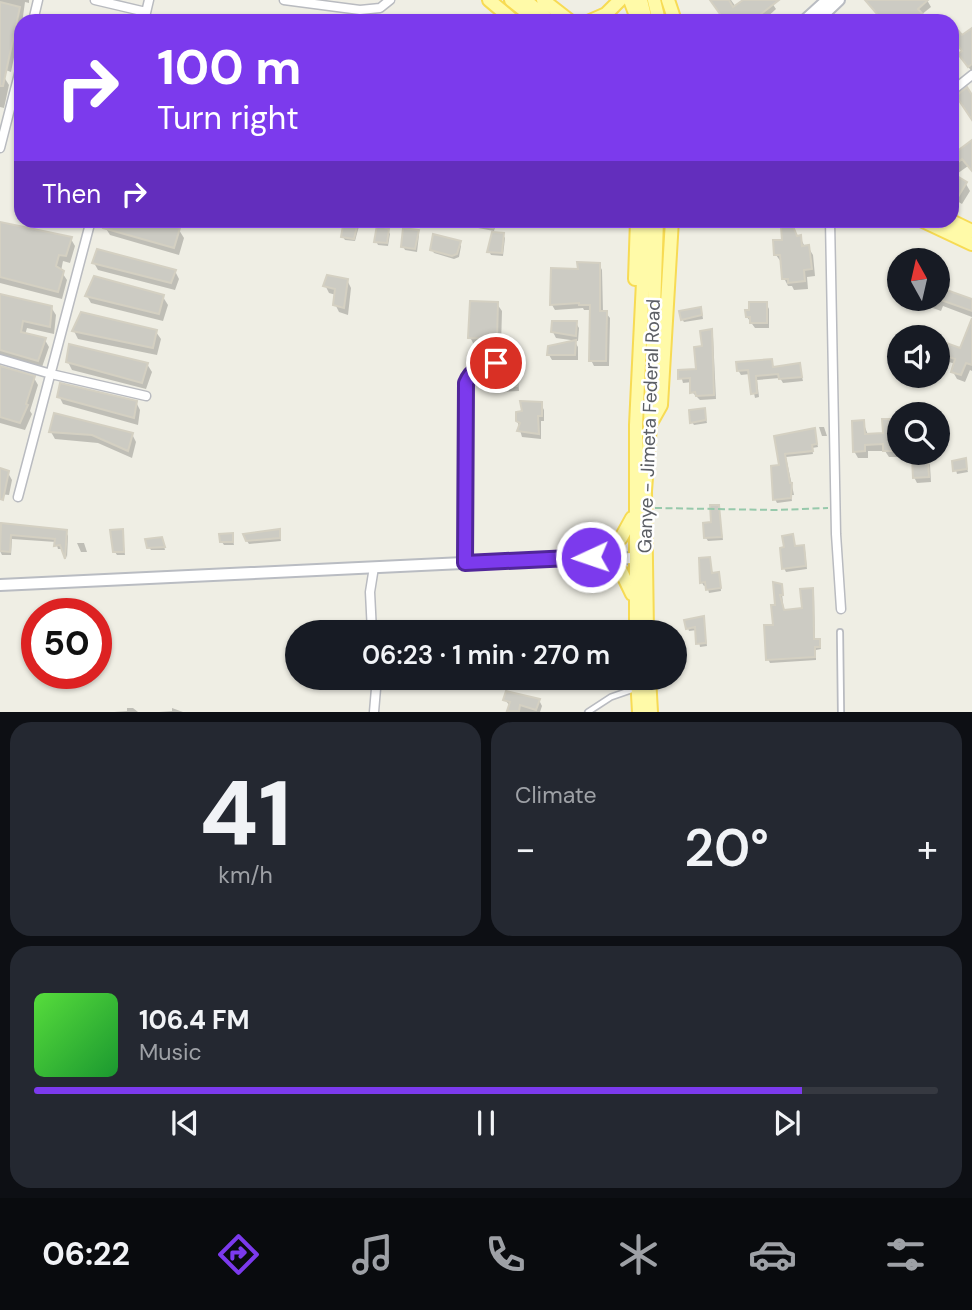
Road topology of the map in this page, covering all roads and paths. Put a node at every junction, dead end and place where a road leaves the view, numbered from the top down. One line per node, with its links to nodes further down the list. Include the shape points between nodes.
1 (95, 0): 11 (street)
2 (284, 0): 3 (street, via 360,10 380,8)
3 (390, 0)
4 (489, 0): 12 (main road)
5 (512, 0): 13 (main road)
6 (525, 0): 14 (main road)
7 (543, 0): 15 (main road)
8 (620, 0): 16 (main road)
9 (827, 0): 17 (main road)
10 (839, 0): 18 (main road)
11 (136, 14)
12 (506, 14)
13 (529, 14)
14 (542, 14)
15 (561, 14)
16 (606, 14)
17 (812, 14)
18 (824, 14)
19 (14, 93): 20 (street)
20 (0, 148)
21 (89, 228): 31 (street)
22 (637, 228): 34 (main road, via 632,398)
23 (646, 228): 33 (main road, Ganye - Jimeta Federal Road)
24 (656, 228): 33 (main road, Ganye - Jimeta Federal Road)
25 (671, 228): 35 (main road, via 661,405)
26 (830, 228): 37 (street)
27 (938, 228): 28 (main road)
28 (972, 244)
29 (0, 359): 31 (street)
30 (520, 364): 41 (street, via 481,366 466,383)
31 (51, 374): 32 (street); 36 (street)
32 (146, 396)
33 (644, 406): 34 (main road, Ganye - Jimeta Federal Road); 35 (main road, Ganye - Jimeta Federal Road)
34 (636, 425): 38 (main road, Ganye - Jimeta Federal Road)
35 (650, 425): 38 (main road, Ganye - Jimeta Federal Road)
36 (18, 497)
37 (836, 507): 38 (path); 45 (street)
38 (639, 509): 39 (main road, Ganye - Jimeta Federal Road); 40 (main road, via 621,538); 48 (main road, Ganye - Jimeta Federal Road)
39 (634, 555): 40 (main road); 44 (main road, Ganye - Jimeta Federal Road)
40 (600, 556): 41 (main road); 44 (main road, via 621,571)
41 (465, 563): 42 (main road)
42 (374, 567): 43 (main road); 46 (street)
43 (0, 585)
44 (634, 598): 47 (main road, Ganye - Jimeta Federal Road)
45 (841, 609)
46 (371, 620)
47 (635, 620)
48 (646, 620)
49 (841, 632): 58 (lane)
50 (376, 690): 54 (street)
51 (624, 690): 55 (lane)
52 (637, 690): 56 (main road)
53 (650, 690): 57 (main road)
54 (374, 712)
55 (588, 712)
56 (639, 712)
57 (651, 712)
58 (841, 712)

